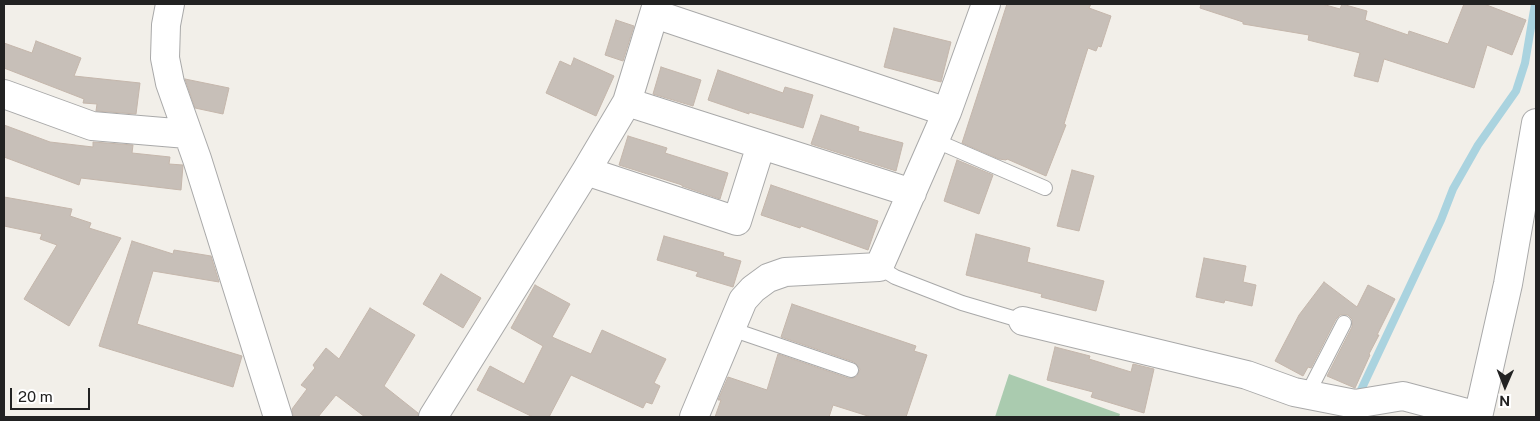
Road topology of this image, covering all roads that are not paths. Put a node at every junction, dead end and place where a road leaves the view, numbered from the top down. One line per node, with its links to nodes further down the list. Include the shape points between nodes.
1 (170, 4): 8 (street, via 165,58)
2 (982, 5): 6 (street)
3 (656, 9): 5 (street); 6 (street)
4 (4, 94): 8 (street, via 92,126)
5 (626, 102): 10 (street); 11 (street)
6 (947, 112): 9 (street)
7 (1536, 124): 23 (street, via 1508,284)
8 (188, 134): 20 (street)
9 (934, 140): 12 (lane); 13 (street)
10 (761, 146): 11 (street, via 737,221); 13 (street)
11 (586, 171): 21 (street)
12 (1045, 188)
13 (912, 193): 14 (street)
14 (879, 267): 15 (lane, via 895,277 962,303); 17 (street, via 785,272 768,278 743,300)
15 (1023, 321): 19 (street, via 1247,375)
16 (1344, 323): 19 (lane)
17 (731, 329): 18 (lane); 22 (street)
18 (851, 370)
19 (1307, 395): 23 (street, via 1355,404 1403,396)
20 (278, 417)
21 (433, 417)
22 (694, 417)
23 (1478, 417)

